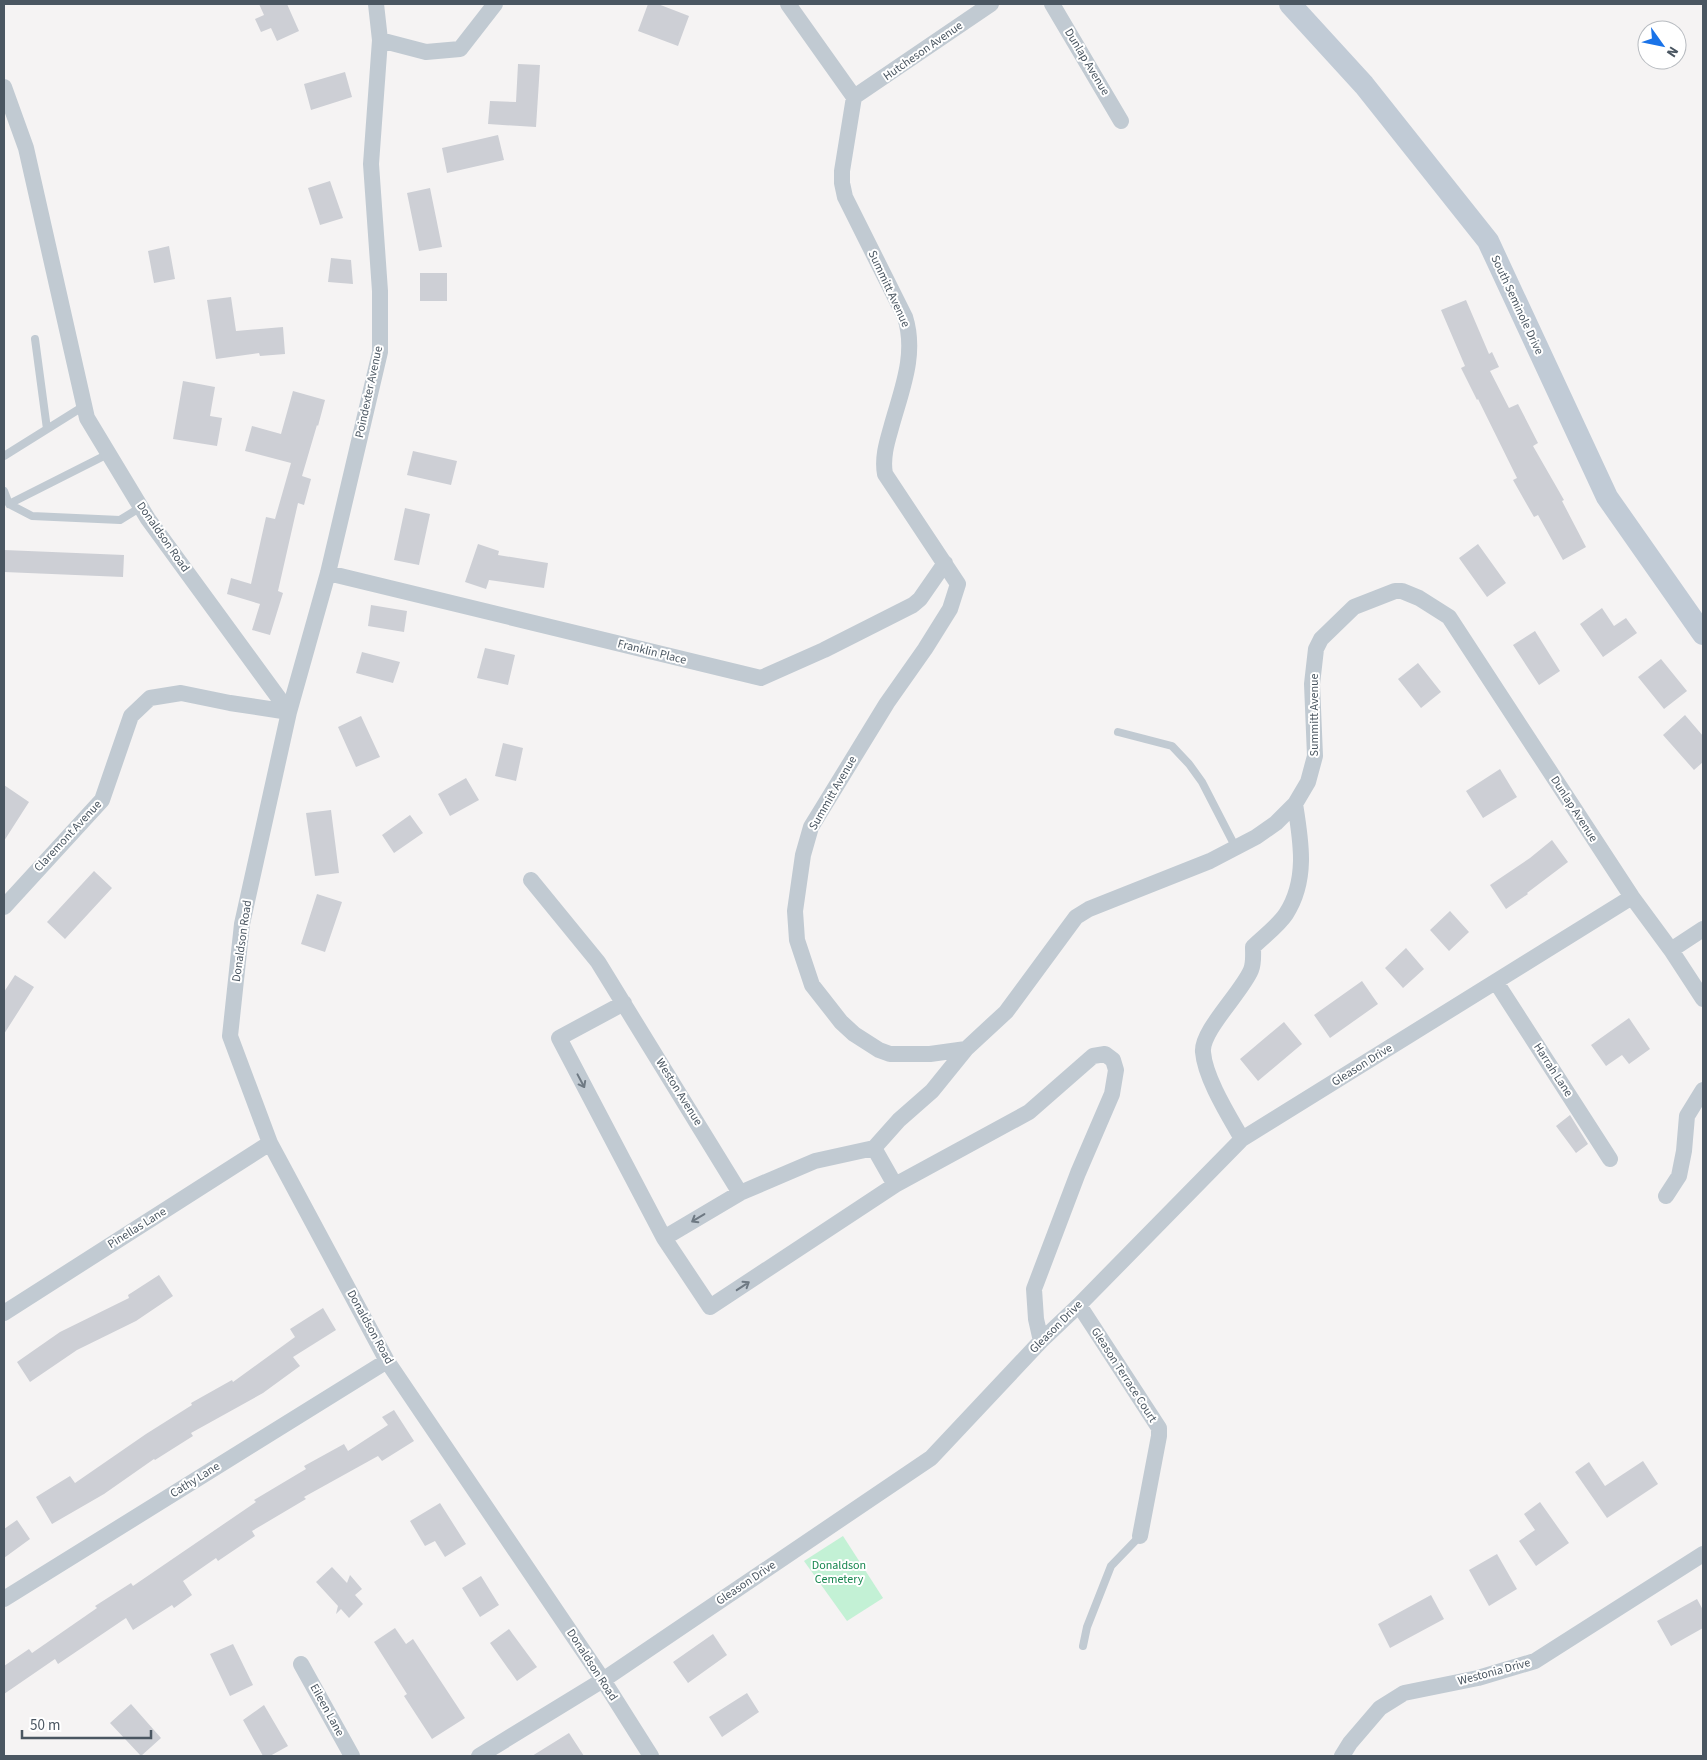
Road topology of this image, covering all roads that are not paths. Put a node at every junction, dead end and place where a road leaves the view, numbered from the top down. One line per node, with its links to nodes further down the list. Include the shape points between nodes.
1 (376, 4): 7 (street, Poindexter Avenue)
2 (495, 4): 7 (street, via 460,49 426,52)
3 (788, 4): 9 (street)
4 (991, 4): 9 (street, Hutcheson Avenue)
5 (1052, 4): 10 (street, Dunlap Avenue)
6 (1290, 4): 22 (street, South Seminole Drive, via 1364,85 1488,241 1607,497)
7 (380, 40): 20 (street, Poindexter Avenue, via 371,164 380,291 380,352)
8 (4, 87): 12 (street, Donaldson Road, via 26,148)
9 (854, 98): 19 (street, Summitt Avenue, via 842,172 845,197 905,317 910,340 904,384 884,458 885,474)
10 (1121, 121)
11 (35, 340): 13 (lane)
12 (84, 406): 13 (lane); 14 (street, Donaldson Road, via 87,418)
13 (48, 429): 15 (lane)
14 (108, 454): 17 (lane); 18 (street, Donaldson Road)
15 (4, 456)
16 (4, 491): 17 (lane)
17 (10, 504): 18 (lane, via 32,516 120,520)
18 (141, 507): 23 (street, Donaldson Road)
19 (945, 563): 20 (street, Franklin Place, via 913,605 761,678); 35 (street, Summitt Avenue, via 958,584 950,609 887,703 811,827 803,855 795,911 797,940 812,985 854,1034 890,1054 930,1054)
20 (328, 573): 23 (street, Poindexter Avenue)
21 (1449, 617): 25 (street, Summitt Avenue, via 1419,598 1395,592 1354,607 1321,639 1315,654 1312,684 1315,756 1308,782); 28 (street, Dunlap Avenue)
22 (1703, 634)
23 (290, 712): 29 (street, Claremont Avenue, via 181,693 150,698 131,716 102,800); 38 (street, Donaldson Road, via 242,924 230,1036)
24 (1118, 732): 26 (lane, via 1172,746 1202,782)
25 (1295, 804): 26 (street, Summitt Avenue, via 1276,823); 37 (street, via 1302,866 1296,896 1285,915 1253,947 1252,968 1205,1039 1203,1050 1217,1091)
26 (1236, 848): 35 (street, Summitt Avenue, via 1210,862 1076,917 1006,1012)
27 (531, 880): 34 (street, Weston Avenue, via 598,962)
28 (1632, 898): 31 (street, Dunlap Avenue); 32 (street, Gleason Drive)
29 (4, 907)
30 (1703, 929): 31 (street)
31 (1671, 950): 33 (street, Dunlap Avenue)
32 (1496, 982): 37 (street, Gleason Drive); 40 (street, Harrah Lane)
33 (1703, 999)
34 (624, 1003): 42 (street, Weston Avenue); 44 (street, one-way to 44, via 558,1038)
35 (966, 1049): 39 (street, via 932,1091)
36 (1703, 1090): 43 (street, via 1686,1116 1684,1151 1678,1176)
37 (1242, 1139): 45 (street, Gleason Drive)
38 (270, 1143): 46 (street, Pinellas Lane); 48 (street, Donaldson Road)
39 (874, 1148): 41 (street); 42 (street, via 815,1161)
40 (1610, 1159)
41 (895, 1185): 44 (street, one-way to 41, via 710,1307); 47 (street, via 1029,1112 1094,1056 1105,1054 1113,1060 1116,1070 1112,1094 1034,1290)
42 (740, 1193): 44 (street, one-way to 44)
43 (1666, 1196)
44 (664, 1238)
45 (1079, 1305): 47 (street, Gleason Drive); 49 (street, Gleason Terrace Court, via 1159,1428)
46 (4, 1313)
47 (1040, 1341): 54 (street, Gleason Drive, via 931,1458)
48 (387, 1361): 51 (street, Cathy Lane); 54 (street, Donaldson Road)
49 (1140, 1536): 52 (lane, via 1111,1566 1087,1627)
50 (1703, 1554): 58 (street, Westonia Drive, via 1535,1660 1478,1678 1404,1693 1380,1708)
51 (4, 1599)
52 (1083, 1646)
53 (301, 1664): 55 (street, Eileen Lane)
54 (603, 1680): 56 (street, Gleason Drive); 57 (street, Donaldson Road)
55 (352, 1756)
56 (479, 1756)
57 (651, 1756)
58 (1342, 1756)

